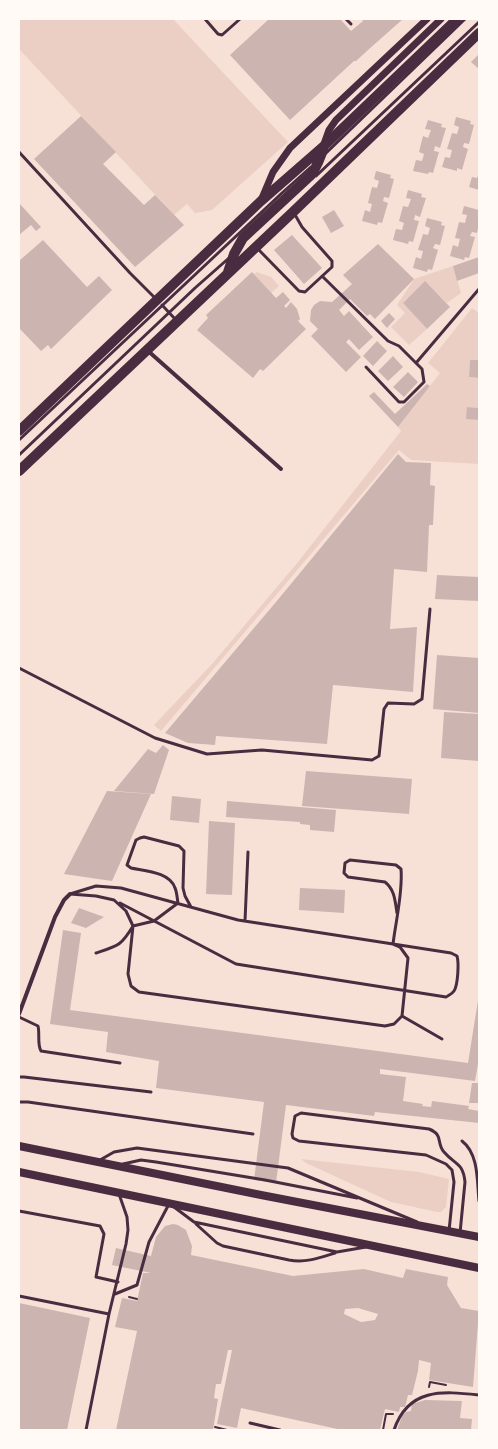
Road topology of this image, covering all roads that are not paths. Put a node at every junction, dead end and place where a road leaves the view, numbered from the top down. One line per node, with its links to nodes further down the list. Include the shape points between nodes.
1 (205, 19): 2 (lane, via 218,34 222,35)
2 (240, 19)
3 (346, 19): 9 (lane)
4 (427, 19): 14 (street, via 290,148 273,172)
5 (441, 19): 11 (street, via 336,120 329,130)
6 (457, 19): 11 (main road)
7 (465, 19): 13 (lane)
8 (479, 22): 15 (lane)
9 (351, 24)
10 (479, 32): 16 (main road)
11 (324, 146): 13 (main road); 14 (main road)
12 (19, 152): 23 (lane)
13 (321, 159): 19 (main road, via 311,175 243,238); 23 (lane)
14 (261, 201): 23 (main road)
15 (280, 210)
16 (293, 212): 18 (main road); 21 (lane, via 302,227 332,261 332,267)
17 (245, 243): 19 (lane)
18 (256, 247): 20 (main road); 21 (lane, via 299,291 305,292)
19 (234, 254): 20 (main road); 24 (lane)
20 (228, 272): 25 (main road)
21 (322, 276): 27 (lane, via 388,341 399,346)
22 (479, 289): 27 (lane)
23 (160, 302): 24 (lane); 29 (main road); 30 (lane)
24 (169, 313): 25 (lane); 31 (lane)
25 (177, 321): 26 (main road)
26 (146, 350): 32 (street); 33 (main road)
27 (416, 363): 28 (lane, via 422,369 424,382 404,402 399,402)
28 (366, 367)
29 (19, 430)
30 (19, 440)
31 (19, 455)
32 (281, 469)
33 (19, 471)
34 (430, 609): 35 (lane, via 422,699 414,704 388,702 384,709 379,756 372,760 262,750 207,754 155,738)
35 (19, 668)
36 (248, 852): 43 (lane)
37 (70, 894): 38 (lane); 39 (lane, via 96,886 121,888); 48 (street, via 55,916)
38 (114, 900): 42 (lane); 44 (lane, via 126,911)
39 (178, 903): 40 (lane); 40 (lane, via 172,880 127,865 136,840 144,837 179,846 184,851 183,888); 42 (lane)
40 (191, 907): 43 (lane)
41 (397, 913): 41 (lane, via 401,869 396,865 350,860 344,863 344,873 348,877 385,882 395,897); 45 (lane)
42 (154, 921): 44 (lane); 47 (lane, via 236,964)
43 (245, 921): 45 (lane)
44 (133, 926): 46 (lane, via 124,941 114,948); 49 (lane, via 128,974 131,986 139,992 385,1026 394,1024)
45 (393, 944): 47 (lane, via 400,947 408,958); 47 (lane, via 457,956 455,990 451,995 446,997)
46 (96, 953)
47 (405, 990): 49 (lane)
48 (19, 1014)
49 (402, 1016): 51 (lane)
50 (19, 1017): 52 (lane, via 38,1026 38,1046 41,1051)
51 (442, 1040)
52 (120, 1064)
53 (19, 1077): 54 (lane)
54 (151, 1092)
55 (19, 1102): 56 (lane)
56 (252, 1134)
57 (462, 1141): 64 (lane, via 473,1156)
58 (19, 1146): 59 (main road)
59 (96, 1162): 60 (main road); 63 (lane, via 114,1152 137,1148 246,1162 288,1168)
60 (116, 1166): 63 (lane, via 141,1160); 68 (main road)
61 (19, 1172): 62 (main road)
62 (118, 1193): 65 (main road); 75 (lane, via 127,1217 128,1230)
63 (365, 1199): 68 (lane)
64 (479, 1201)
65 (170, 1203): 67 (lane); 72 (main road); 76 (lane, via 149,1242 137,1285)
66 (19, 1211): 75 (lane, via 100,1226 104,1234 96,1277)
67 (194, 1222): 73 (lane); 73 (lane, via 223,1246 289,1260 299,1262)
68 (429, 1227): 69 (main road)
69 (449, 1231): 70 (main road); 70 (lane, via 454,1182 452,1170 446,1164 426,1155 299,1141 292,1134 295,1116 301,1113 436,1132 442,1150 460,1166 464,1174)
70 (460, 1233): 71 (main road)
71 (479, 1237)
72 (374, 1246): 73 (lane); 74 (main road)
73 (337, 1252)
74 (479, 1268)
75 (118, 1282): 76 (lane)
76 (115, 1294): 78 (lane)
77 (19, 1296): 78 (lane)
78 (109, 1314): 81 (lane)
79 (479, 1395): 83 (lane, via 446,1392 425,1395 410,1405 398,1418)
80 (250, 1423): 82 (lane)
81 (86, 1430)
82 (280, 1430)
83 (394, 1430)

